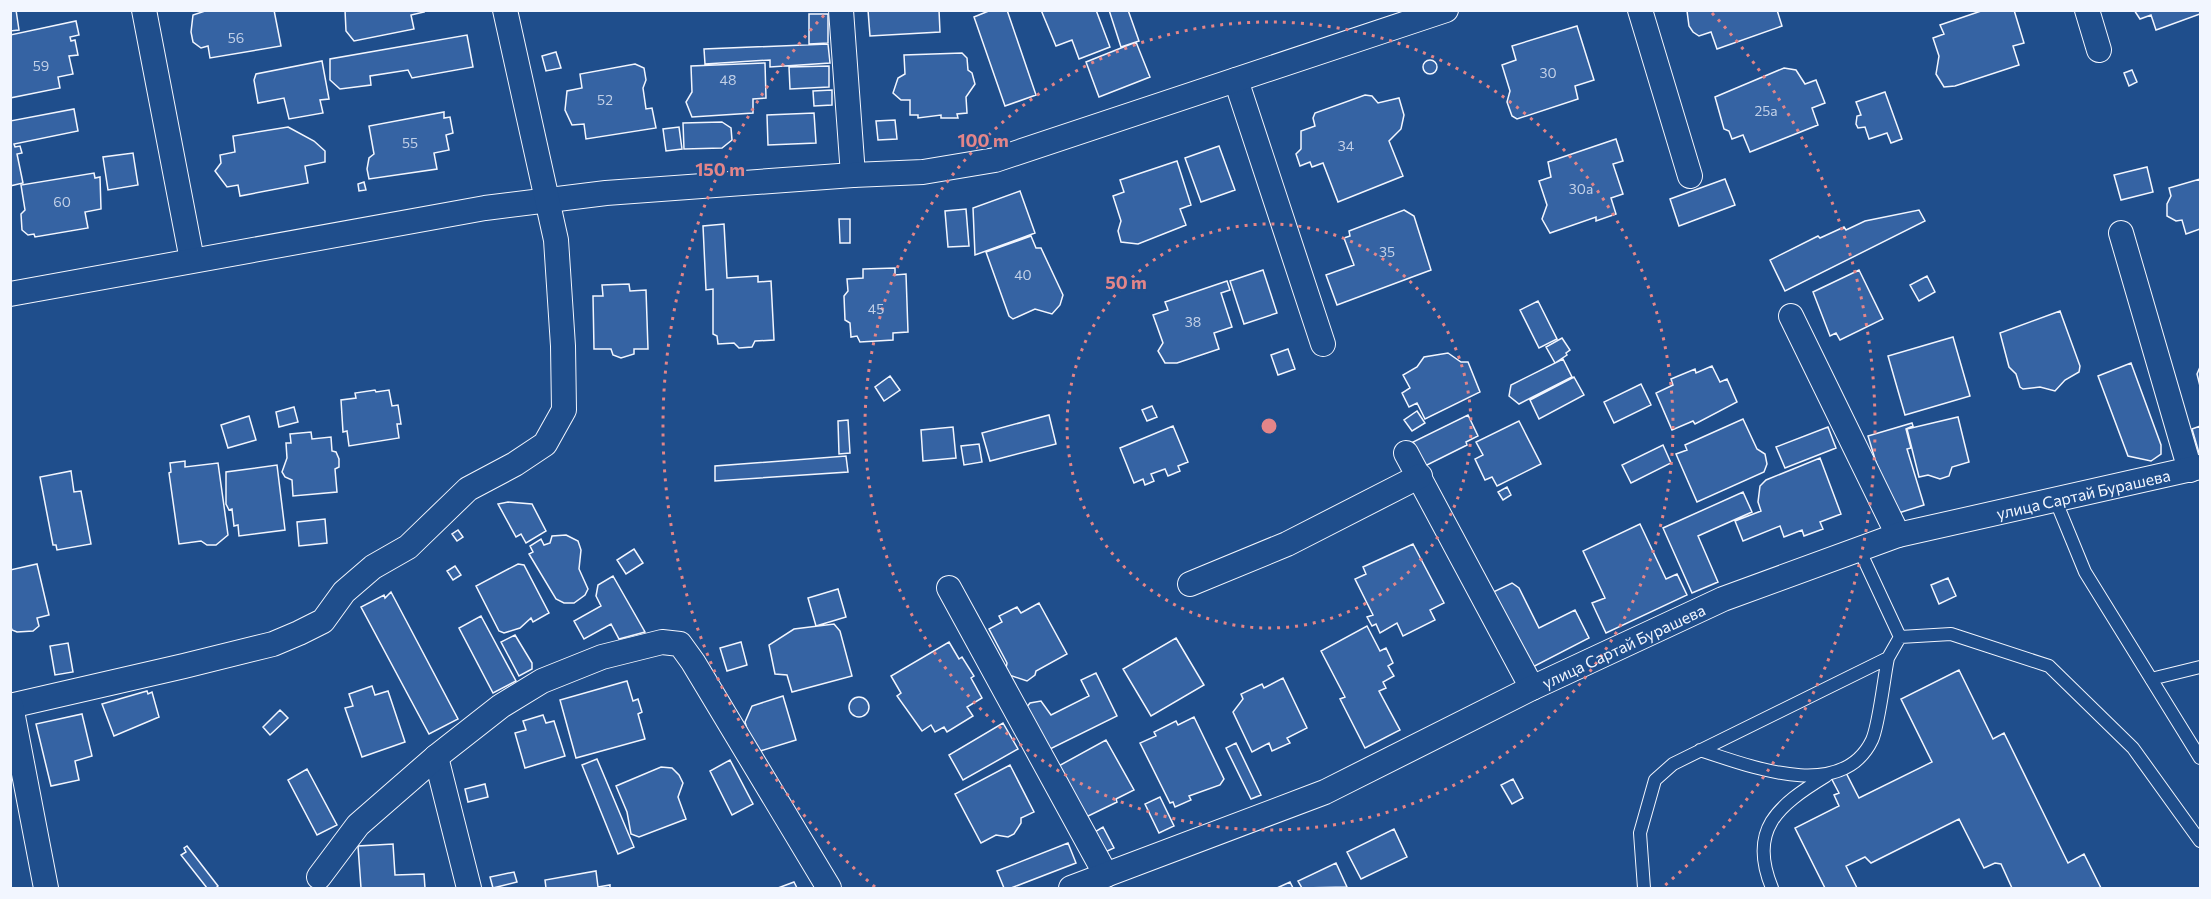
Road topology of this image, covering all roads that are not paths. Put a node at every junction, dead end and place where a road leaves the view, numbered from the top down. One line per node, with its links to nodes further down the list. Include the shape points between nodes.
1 (144, 10): 13 (street)
2 (506, 10): 11 (street)
3 (841, 10): 9 (street)
4 (1640, 10): 10 (street)
5 (2087, 10): 7 (street)
6 (1446, 11): 8 (street)
7 (2099, 50)
8 (1236, 80): 9 (street, via 995,160 923,172); 16 (street)
9 (853, 175): 11 (street)
10 (1690, 176)
11 (545, 200): 13 (street); 30 (street, via 556,240 564,410 545,444 468,489 408,547 373,567 344,592 323,621 307,629 273,644)
12 (2121, 233): 18 (street)
13 (192, 260): 14 (street)
14 (10, 294)
15 (1791, 315): 21 (street)
16 (1323, 344)
17 (1406, 453): 19 (street)
18 (2195, 468): 20 (street, улица Сартай Бурашева)
19 (1420, 476): 23 (street, via 1287,544); 29 (street)
20 (2055, 499): 21 (street, улица Сартай Бурашева); 28 (lane, via 2085,572)
21 (1898, 535): 22 (street, улица Сартай Бурашева)
22 (1859, 549): 25 (lane); 29 (street, улица Сартай Бурашева, via 1723,599)
23 (1190, 584)
24 (949, 588): 36 (street)
25 (1900, 637): 26 (lane); 35 (lane, via 1951,634 2049,666 2133,748)
26 (1888, 658): 31 (lane); 34 (lane, via 1873,739 1856,762)
27 (2200, 667): 28 (lane)
28 (2151, 679): 33 (lane)
29 (1532, 688): 36 (street, улица Сартай Бурашева, via 1325,792)
30 (11, 706): 38 (street)
31 (1700, 750): 34 (lane, via 1797,776); 42 (lane, via 1673,764 1655,780 1640,833)
32 (436, 757): 37 (street, via 358,825); 39 (street); 40 (street, via 501,706 542,681 602,657 662,642 680,644)
33 (2200, 758)
34 (1827, 775): 43 (lane, via 1786,806 1766,830 1762,845 1764,869)
35 (2200, 841)
36 (1106, 875): 41 (street, улица Сартай Бурашева)
37 (319, 877)
38 (46, 888)
39 (469, 888)
40 (830, 888)
41 (1071, 888)
42 (1644, 888)
43 (1772, 888)

